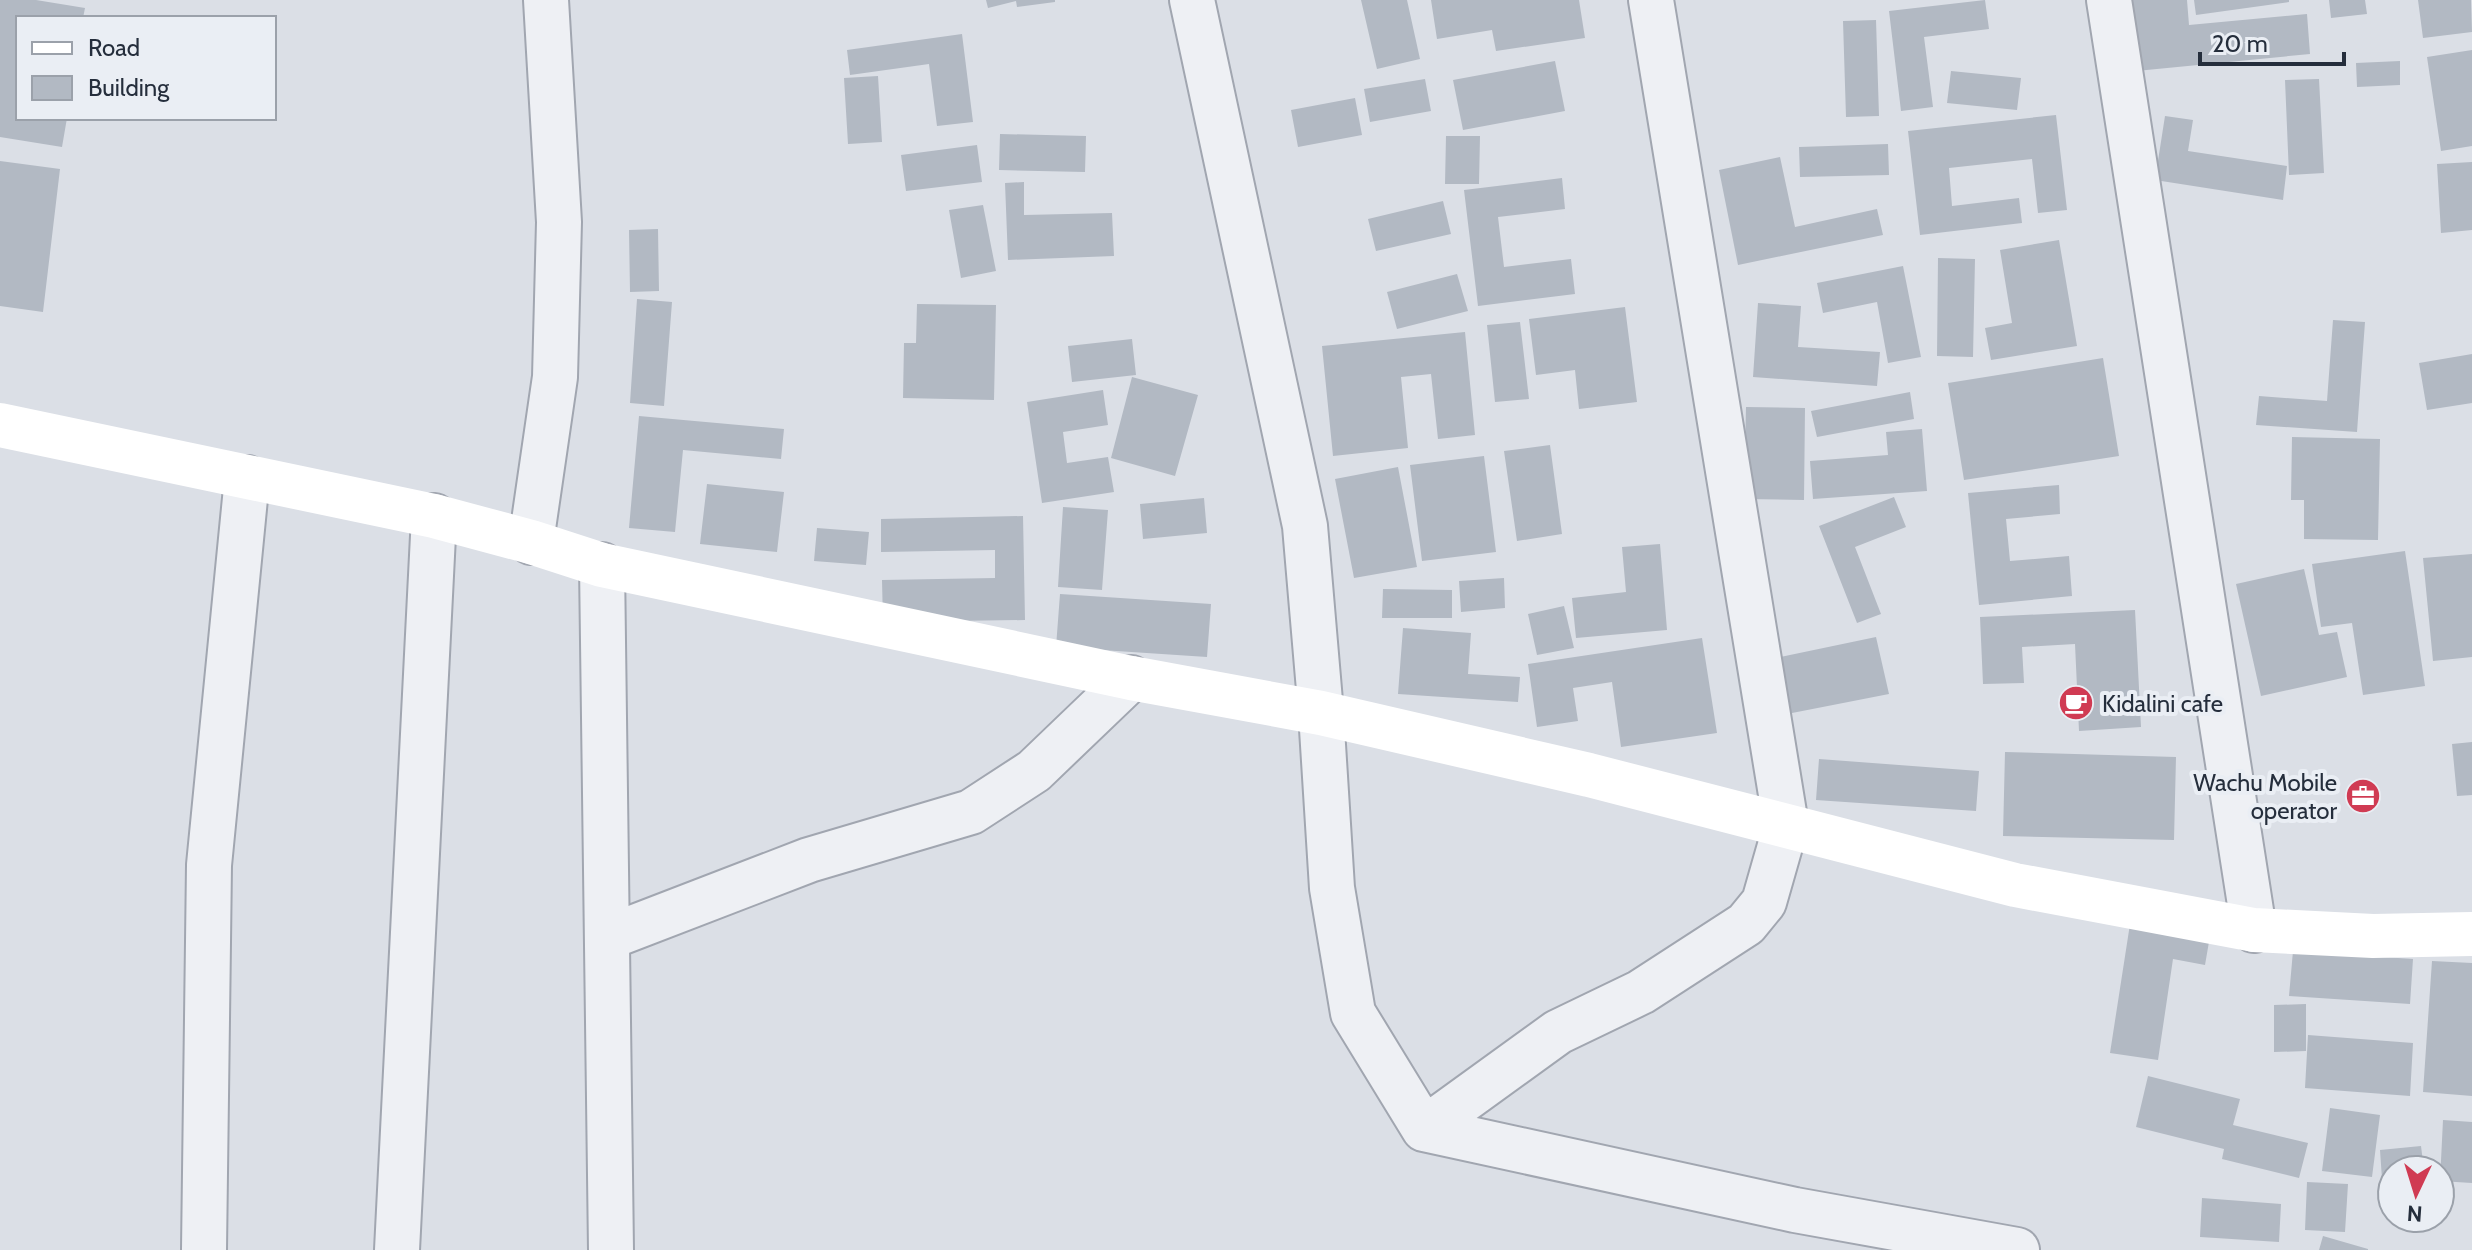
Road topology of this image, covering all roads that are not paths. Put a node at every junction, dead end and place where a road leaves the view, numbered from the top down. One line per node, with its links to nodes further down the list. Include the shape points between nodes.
1 (547, 0): 8 (street, via 559,222 555,377)
2 (1192, 0): 11 (street, via 1305,526)
3 (1651, 0): 12 (street)
4 (2109, 0): 13 (street)
5 (0, 425): 6 (street)
6 (247, 478): 7 (street); 17 (street, via 209,865)
7 (434, 516): 8 (street); 18 (street)
8 (531, 542): 9 (street)
9 (602, 565): 10 (street); 15 (street)
10 (1131, 678): 11 (street); 15 (street, via 1034,771 971,812 809,860)
11 (1321, 713): 12 (street); 16 (street, via 1332,888 1353,1013)
12 (1786, 825): 13 (street, via 2015,885); 16 (street, via 1764,902 1746,924 1641,992 1558,1032)
13 (2254, 930): 14 (street)
14 (2472, 934)
15 (609, 937): 19 (street)
16 (1424, 1129): 20 (street, via 1795,1210)
17 (204, 1250)
18 (397, 1250)
19 (611, 1250)
20 (2017, 1250)

